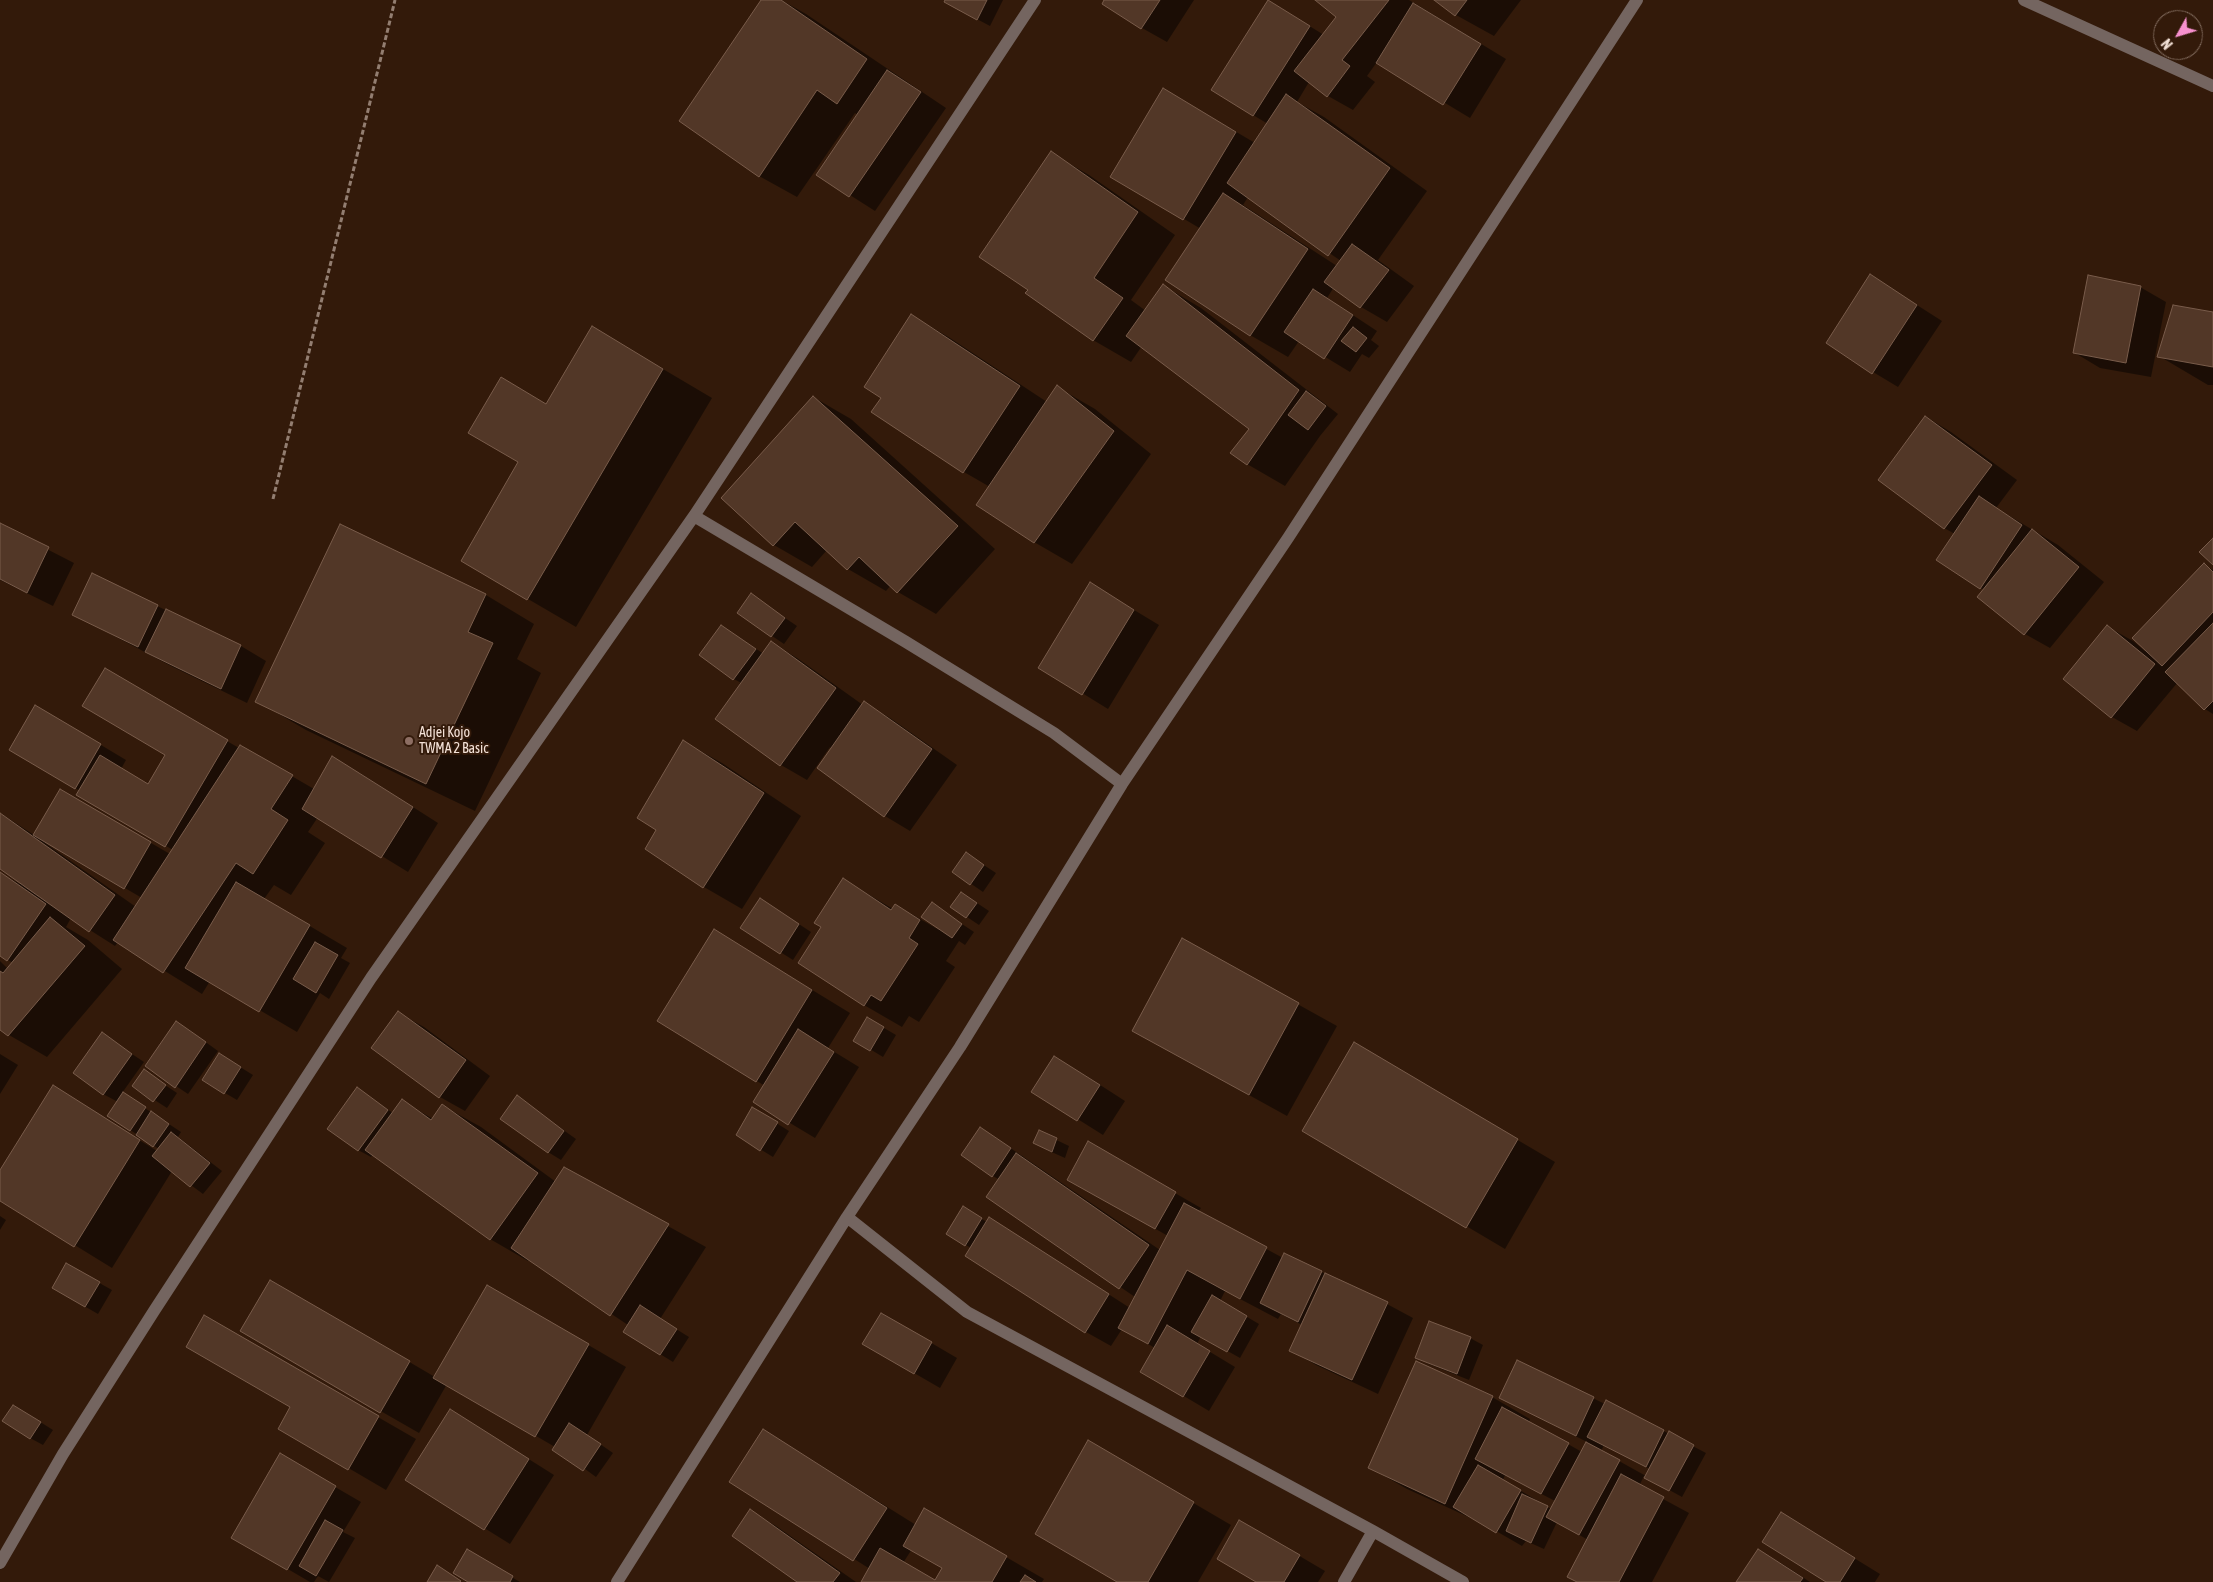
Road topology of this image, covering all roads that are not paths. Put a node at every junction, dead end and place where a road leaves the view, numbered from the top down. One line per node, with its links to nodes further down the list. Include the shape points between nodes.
1 (1035, 0): 5 (street)
2 (1636, 0): 6 (street, via 1288,538)
3 (2024, 0): 4 (street)
4 (2213, 86)
5 (694, 516): 6 (street, via 1054,733); 9 (street, via 371,978 111,1378)
6 (1122, 784): 7 (street, via 960,1047)
7 (847, 1217): 8 (street, via 967,1312); 10 (street)
8 (1373, 1531): 11 (street); 12 (street)
9 (0, 1563)
10 (617, 1582)
11 (1344, 1582)
12 (1463, 1582)

